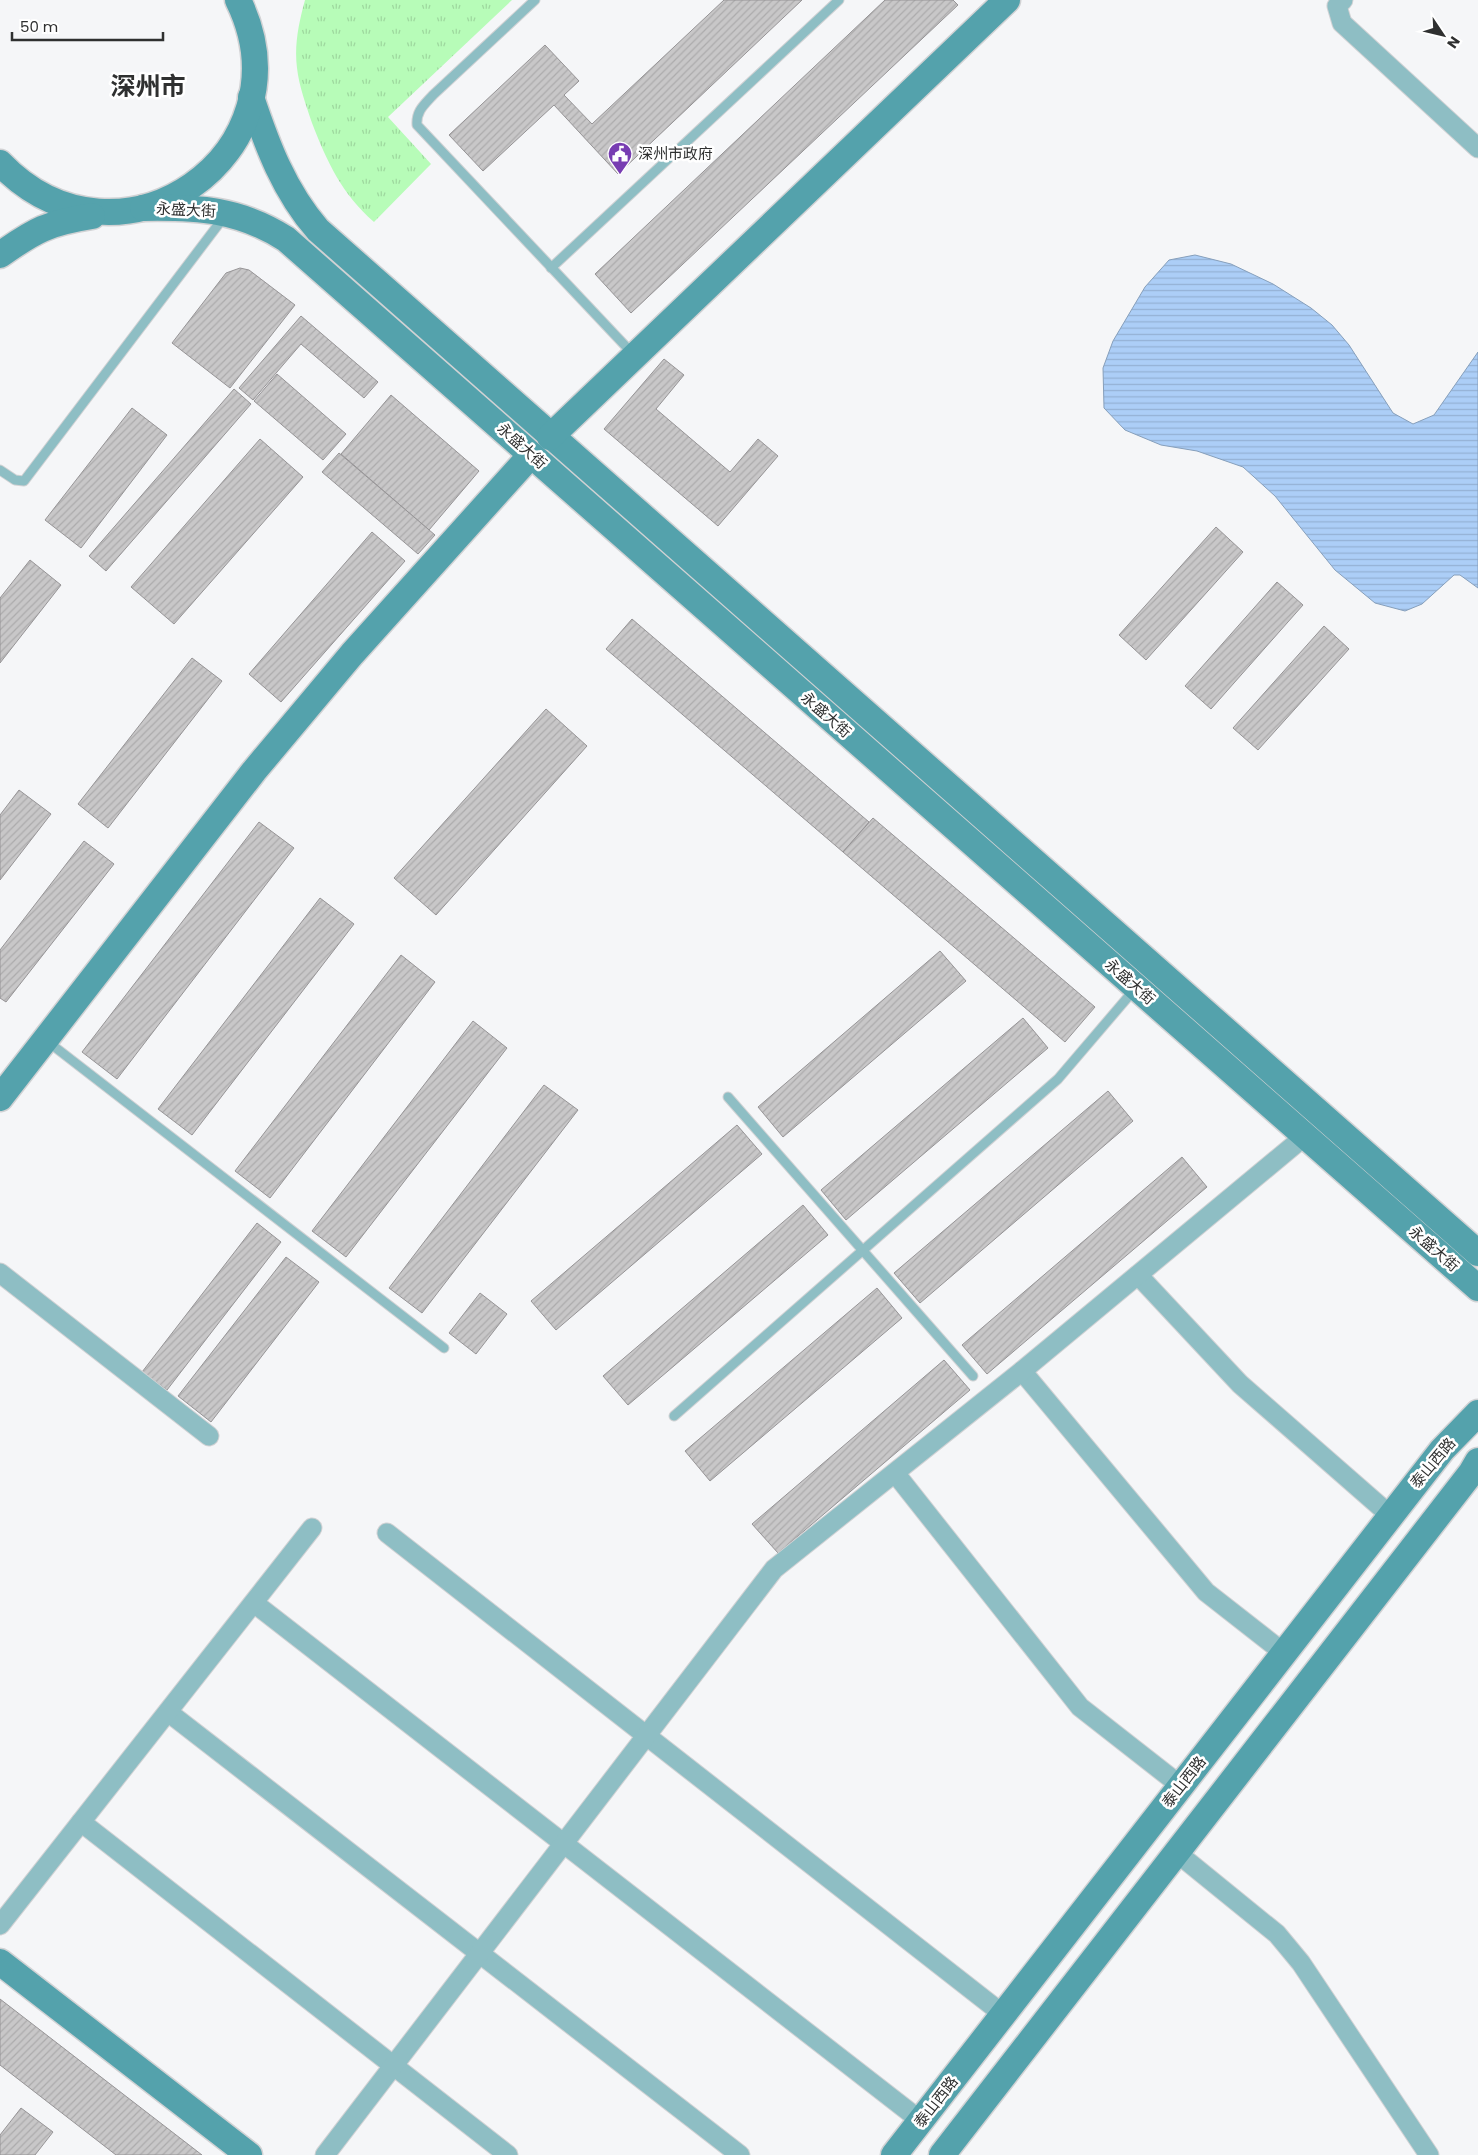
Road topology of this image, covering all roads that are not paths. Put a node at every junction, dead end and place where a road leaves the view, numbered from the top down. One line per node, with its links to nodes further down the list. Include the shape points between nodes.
1 (238, 0): 7 (main road)
2 (253, 0): 7 (main road)
3 (535, 0): 15 (lane, via 416,116 417,125)
4 (839, 0): 15 (lane)
5 (1007, 0): 16 (main road)
6 (1343, 0): 9 (street, via 1337,6 1342,23)
7 (251, 34): 8 (main road, via 254,61)
8 (251, 96): 11 (main road, via 237,136 212,170 178,196); 17 (main road, 永盛大街, via 283,181 300,210 318,230)
9 (1478, 148)
10 (0, 163): 12 (main road, via 28,187 53,201 95,212)
11 (143, 208): 12 (main road); 13 (main road, 永盛大街)
12 (117, 212): 14 (main road, via 58,222 29,234)
13 (227, 213): 18 (main road, 永盛大街, via 266,226 286,239); 19 (lane, via 24,481 15,480)
14 (1, 257)
15 (552, 268): 16 (lane)
16 (635, 356): 17 (main road)
17 (550, 437): 26 (main road, 永盛大街)
18 (531, 455): 20 (main road, 永盛大街); 21 (main road, via 352,654 254,771)
19 (0, 470)
20 (1136, 988): 24 (main road, 永盛大街); 25 (lane, via 1058,1079)
21 (46, 1039): 23 (main road); 30 (lane)
22 (728, 1097): 25 (lane)
23 (0, 1098)
24 (1305, 1136): 28 (street); 29 (main road, 永盛大街)
25 (863, 1250): 32 (lane); 34 (lane)
26 (1478, 1253)
27 (0, 1273): 35 (street)
28 (1138, 1275): 31 (street); 38 (street, via 1240,1384)
29 (1478, 1288)
30 (444, 1348)
31 (1022, 1371): 37 (street); 42 (street, via 1206,1592)
32 (973, 1376)
33 (1478, 1413): 38 (main road, 泰山西路, via 1442,1450)
34 (674, 1416)
35 (209, 1436)
36 (1478, 1461): 48 (main road)
37 (895, 1473): 44 (street, via 774,1569); 45 (street, via 1080,1707)
38 (1391, 1516): 42 (main road, 泰山西路)
39 (312, 1528): 41 (street)
40 (387, 1533): 44 (street)
41 (254, 1603): 43 (street); 47 (street)
42 (1284, 1653): 45 (main road, 泰山西路)
43 (168, 1712): 46 (street); 50 (street)
44 (646, 1735): 47 (street); 52 (street)
45 (1181, 1786): 52 (main road, 泰山西路)
46 (81, 1822): 49 (street); 53 (street)
47 (564, 1843): 50 (street); 54 (street)
48 (1176, 1852): 60 (main road); 61 (street, via 1283,1941)
49 (0, 1925)
50 (480, 1953): 53 (street); 58 (street)
51 (0, 1962): 55 (main road)
52 (1004, 2015): 54 (main road, 泰山西路)
53 (393, 2066): 56 (street); 57 (street)
54 (921, 2121): 59 (main road, 泰山西路)
55 (250, 2155)
56 (325, 2155)
57 (508, 2155)
58 (740, 2155)
59 (894, 2155)
60 (942, 2155)
61 (1429, 2155)

